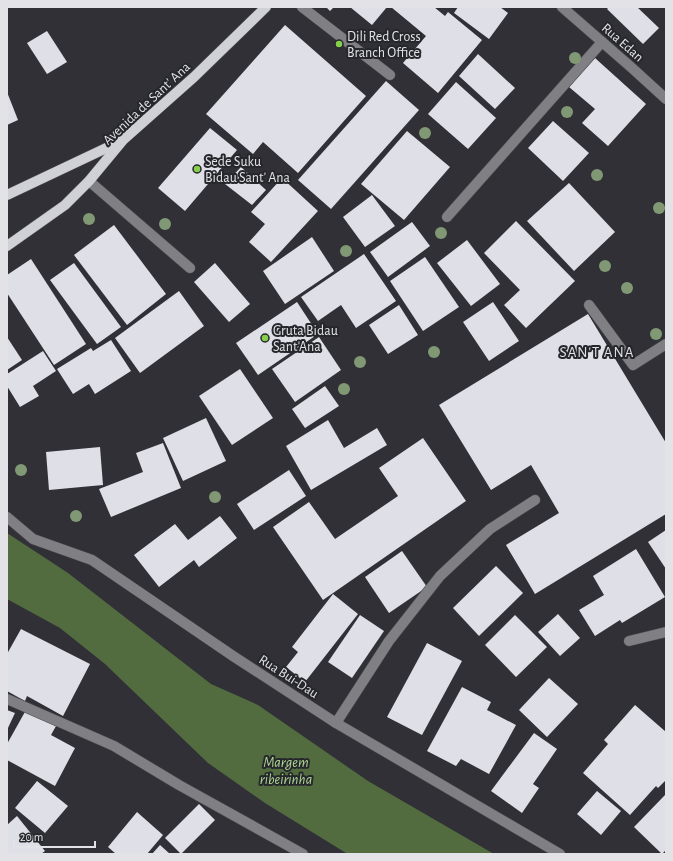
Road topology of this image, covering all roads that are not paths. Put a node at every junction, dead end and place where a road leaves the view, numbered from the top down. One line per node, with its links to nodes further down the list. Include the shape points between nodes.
1 (266, 7): 7 (main road, Avenida de Sant' Ana, via 194,77)
2 (302, 7): 5 (street)
3 (562, 7): 4 (street, Rua Edan)
4 (602, 42): 6 (street, Rua Edan); 10 (street)
5 (390, 75)
6 (666, 99)
7 (123, 140): 8 (main road, Avenida de Sant' Ana); 9 (main road)
8 (89, 180): 11 (main road, Avenida de Sant' Ana, via 65,205); 12 (street)
9 (7, 195)
10 (447, 217)
11 (7, 246)
12 (190, 268)
13 (589, 305): 14 (street, via 633,365)
14 (666, 344)
15 (535, 500): 20 (street, via 490,529 440,576 389,641)
16 (7, 517): 20 (street, Rua Bui-Dau, via 33,539 92,560)
17 (666, 632): 18 (street)
18 (629, 641)
19 (7, 699): 21 (street, via 114,746)
20 (336, 723): 22 (street, Rua Bui-Dau)
21 (303, 854)
22 (560, 854)

